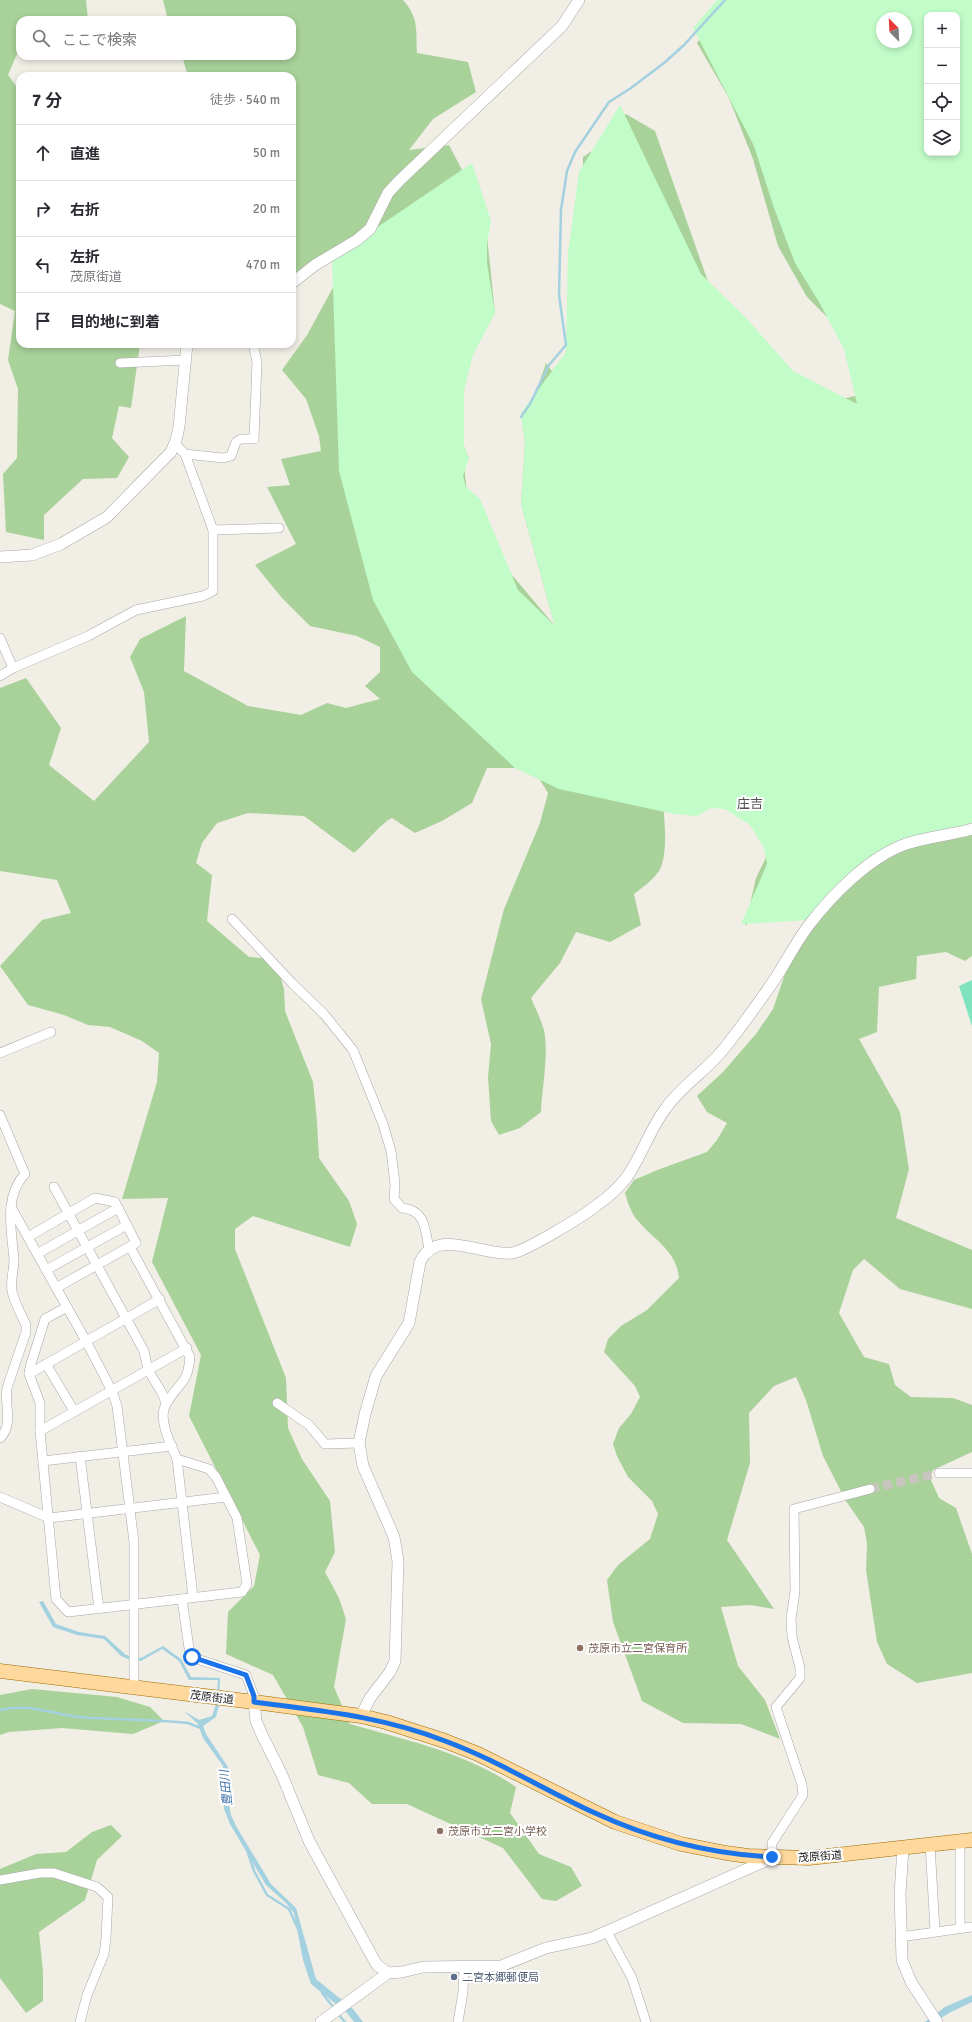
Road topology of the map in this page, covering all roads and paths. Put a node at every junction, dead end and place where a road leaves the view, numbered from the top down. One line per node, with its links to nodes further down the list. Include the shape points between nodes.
1 (579, 0): 2 (street, via 562,26 388,193 370,229)
2 (296, 279)
3 (187, 348): 5 (street)
4 (255, 348): 8 (street, via 257,362 254,438 236,442 231,456 223,458)
5 (186, 360): 6 (street); 7 (street)
6 (120, 362)
7 (175, 444): 8 (street); 11 (street, via 171,452 118,507 95,526 32,556)
8 (184, 454): 10 (street)
9 (279, 528): 10 (street)
10 (213, 530): 13 (street, via 213,591 203,596 136,610 88,636)
11 (0, 557)
12 (0, 638): 13 (street)
13 (13, 668): 14 (street)
14 (0, 676)
15 (972, 829): 29 (street, via 906,844 877,860 843,887 809,926 725,1048 667,1106 627,1177 598,1205 526,1248 513,1253 481,1251 444,1244)
16 (232, 919): 29 (street, via 324,1014 353,1050 391,1151 394,1199 402,1208 413,1209 421,1217)
17 (51, 1032): 18 (street)
18 (0, 1053)
19 (0, 1115): 21 (street, via 25,1174 20,1180)
20 (54, 1187): 23 (street)
21 (11, 1207): 26 (street); 47 (street, via 9,1224 14,1262 11,1290 26,1325 26,1332 5,1396 8,1412 5,1433)
22 (118, 1208): 23 (street, via 115,1202 95,1198); 24 (street); 25 (street)
23 (68, 1214): 25 (street); 26 (street)
24 (127, 1225): 27 (street); 28 (street, via 136,1243)
25 (78, 1231): 27 (street); 30 (street)
26 (28, 1237): 30 (street)
27 (87, 1246): 31 (street); 32 (street)
28 (130, 1246): 31 (street); 34 (street)
29 (429, 1249): 48 (street, via 420,1262 409,1323 381,1366 375,1380)
30 (38, 1254): 32 (street)
31 (97, 1265): 33 (street); 36 (street)
32 (46, 1270): 33 (street)
33 (56, 1288): 35 (street)
34 (160, 1299): 36 (street); 38 (street)
35 (67, 1307): 37 (street); 41 (street, via 45,1319)
36 (126, 1318): 37 (street); 40 (street, via 144,1351)
37 (86, 1341): 39 (street); 42 (street)
38 (187, 1348): 40 (street); 44 (street, via 190,1357 188,1372)
39 (46, 1364): 41 (street); 45 (street)
40 (148, 1370): 42 (street); 44 (street)
41 (29, 1374): 46 (street, via 40,1402)
42 (112, 1391): 45 (street); 50 (street, via 117,1406)
43 (276, 1403): 48 (street, via 308,1425 325,1444)
44 (166, 1404): 49 (street, via 164,1420)
45 (74, 1412): 46 (street)
46 (40, 1431): 53 (street)
47 (0, 1438)
48 (359, 1443): 70 (street, via 363,1466 394,1537 398,1561 395,1661)
49 (172, 1446): 50 (street); 52 (street)
50 (124, 1452): 51 (street); 60 (street)
51 (80, 1456): 53 (street); 61 (street)
52 (177, 1459): 58 (street, via 209,1469); 59 (street)
53 (43, 1461): 62 (street)
54 (972, 1472): 55 (street)
55 (939, 1473)
56 (870, 1489): 74 (street, via 794,1509 795,1591 791,1619 800,1678 776,1707 803,1795 772,1843)
57 (0, 1497): 62 (street)
58 (226, 1497): 59 (street); 63 (street, via 237,1518 247,1584 242,1592)
59 (182, 1503): 60 (street); 63 (street)
60 (131, 1508): 61 (street); 65 (street)
61 (87, 1515): 62 (street); 66 (street)
62 (49, 1518): 66 (street, via 56,1599 68,1612)
63 (193, 1597): 64 (street)
64 (182, 1599): 65 (street); 69 (street, via 190,1655 246,1675)
65 (135, 1605): 66 (street); 68 (street)
66 (99, 1609)
67 (0, 1672): 68 (main road, 茂原街道)
68 (134, 1687): 69 (main road, 茂原街道)
69 (254, 1702): 70 (main road, 茂原街道); 82 (street, via 256,1721 309,1841 368,1950 377,1965)
70 (361, 1716): 74 (main road, 茂原街道, via 446,1741 478,1754 594,1813 636,1830 699,1848)
71 (966, 1840): 72 (main road, 茂原街道); 77 (street)
72 (930, 1844): 73 (main road, 茂原街道); 79 (street)
73 (903, 1848): 74 (main road, 茂原街道, via 809,1858); 80 (street)
74 (772, 1857): 78 (street)
75 (0, 1880): 83 (street, via 54,1873 97,1887 108,1897 104,1954 87,1995)
76 (972, 1927): 77 (street)
77 (960, 1928): 79 (street)
78 (607, 1932): 81 (street, via 546,1948 501,1966); 86 (street, via 632,1978)
79 (935, 1932): 80 (street)
80 (900, 1938): 87 (street, via 903,1966)
81 (464, 1966): 82 (street, via 423,1967); 85 (street)
82 (388, 1973): 84 (street)
83 (80, 2022)
84 (321, 2022)
85 (458, 2022)
86 (646, 2022)
87 (937, 2022)

